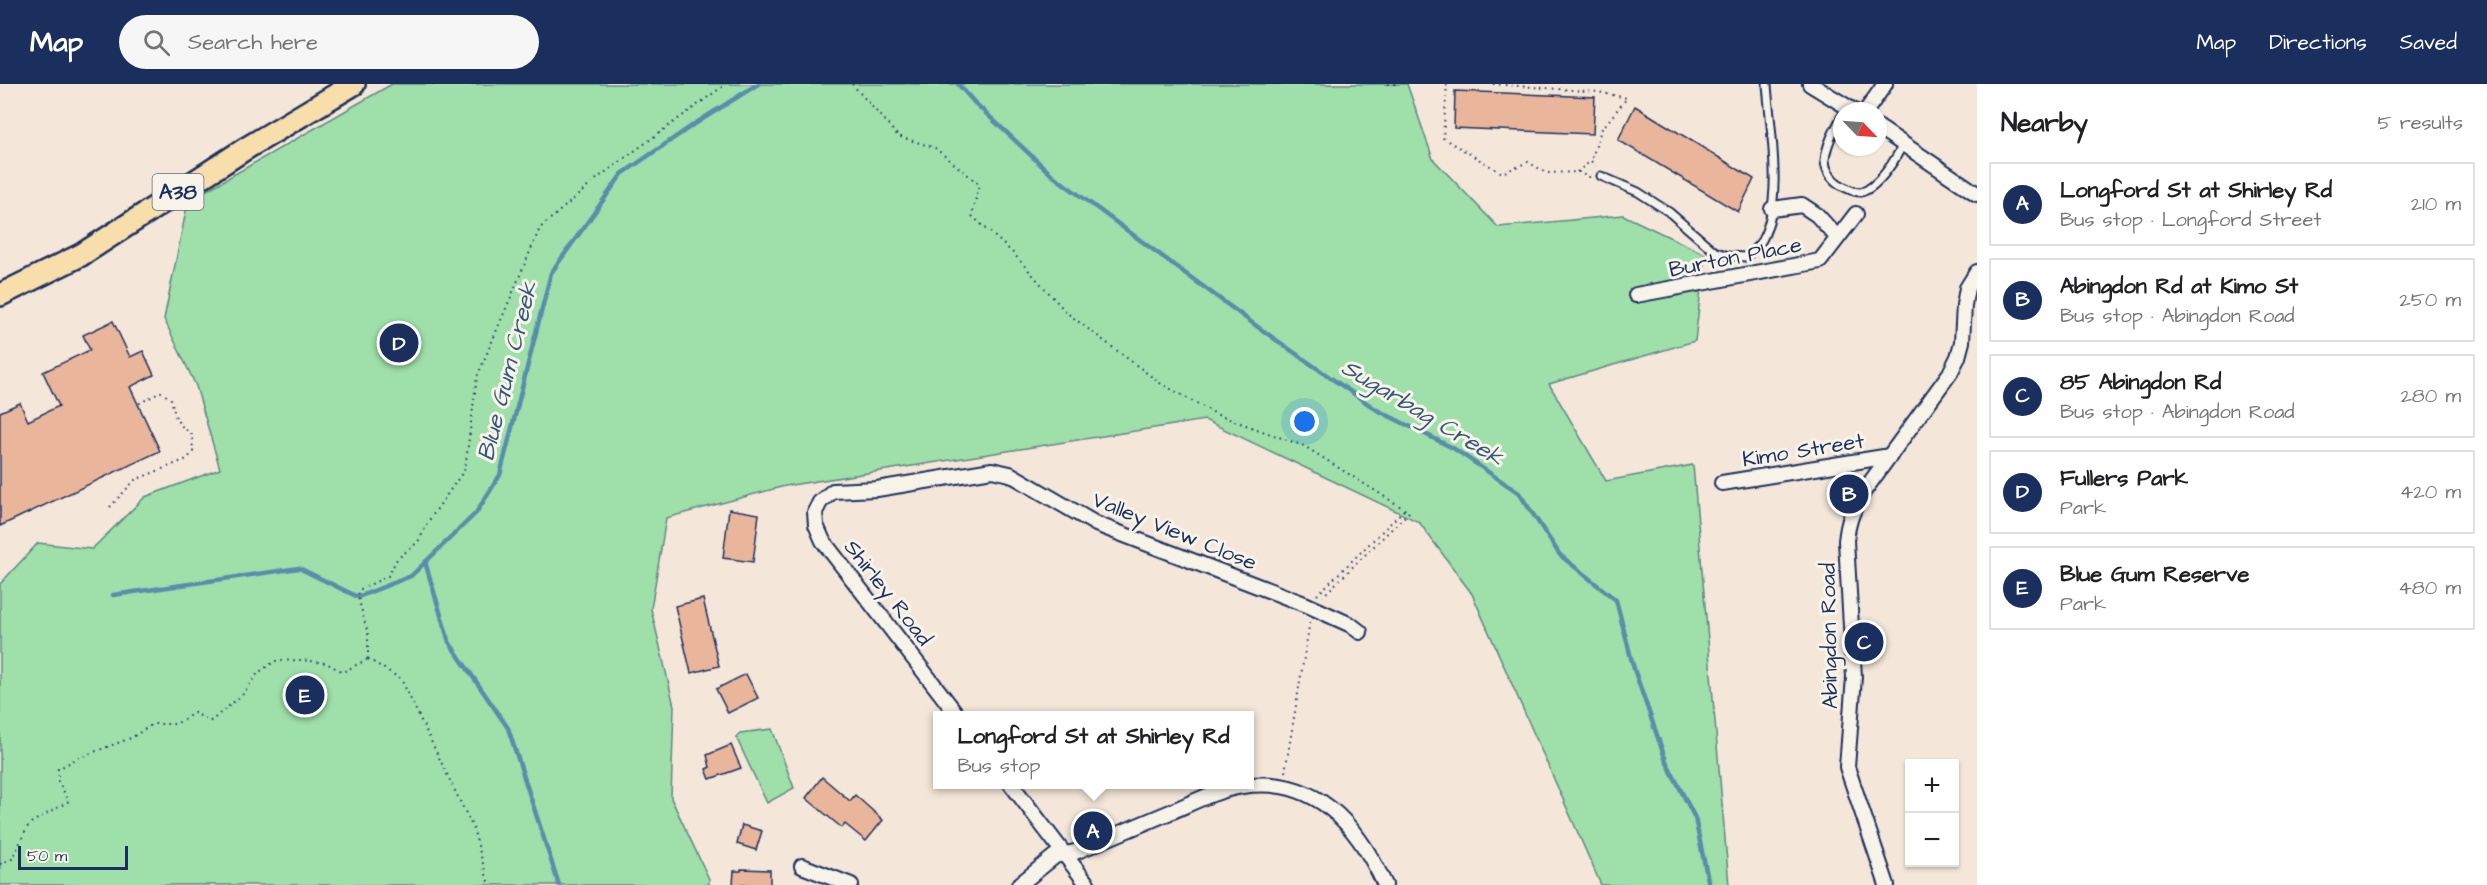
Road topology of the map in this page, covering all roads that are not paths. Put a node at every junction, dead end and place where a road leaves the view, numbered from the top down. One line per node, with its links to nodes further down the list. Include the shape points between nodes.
1 (354, 84): 16 (main road, A38, via 81,255)
2 (1767, 84): 12 (lane, via 1773,158)
3 (1809, 84): 5 (street)
4 (1884, 84): 6 (street)
5 (1834, 102)
6 (1872, 102)
7 (1887, 132): 9 (street)
8 (1833, 136): 9 (lane, via 1825,160 1828,172 1837,183 1860,192 1886,172)
9 (1903, 143): 11 (street)
10 (1601, 176): 12 (lane, via 1638,192 1669,212 1714,251 1728,256 1746,257 1762,241)
11 (1977, 194)
12 (1772, 209): 14 (street, via 1802,206)
13 (1856, 214): 14 (street, Burton Place)
14 (1837, 237): 17 (street, Burton Place, via 1820,261)
15 (1977, 272): 18 (street, Abingdon Road, via 1967,288 1958,357)
16 (0, 295)
17 (1636, 295)
18 (1890, 456): 19 (street, Kimo Street); 32 (street, Abingdon Road, via 1854,507 1846,541 1854,677 1847,767)
19 (1722, 483)
20 (833, 491): 21 (street, Valley View Close, via 877,489 973,471 1010,474 1096,524 1310,606); 22 (street, Shirley Road, via 815,512 823,541)
21 (1360, 632)
22 (954, 711)
23 (1254, 786): 31 (street, via 1283,787 1312,796 1335,812 1355,833)
24 (1015, 789): 26 (street)
25 (1233, 789): 26 (street)
26 (1064, 854): 29 (street, via 1055,856); 30 (street)
27 (802, 866): 28 (street)
28 (851, 885)
29 (1019, 885)
30 (1088, 885)
31 (1385, 885)
32 (1887, 885)

